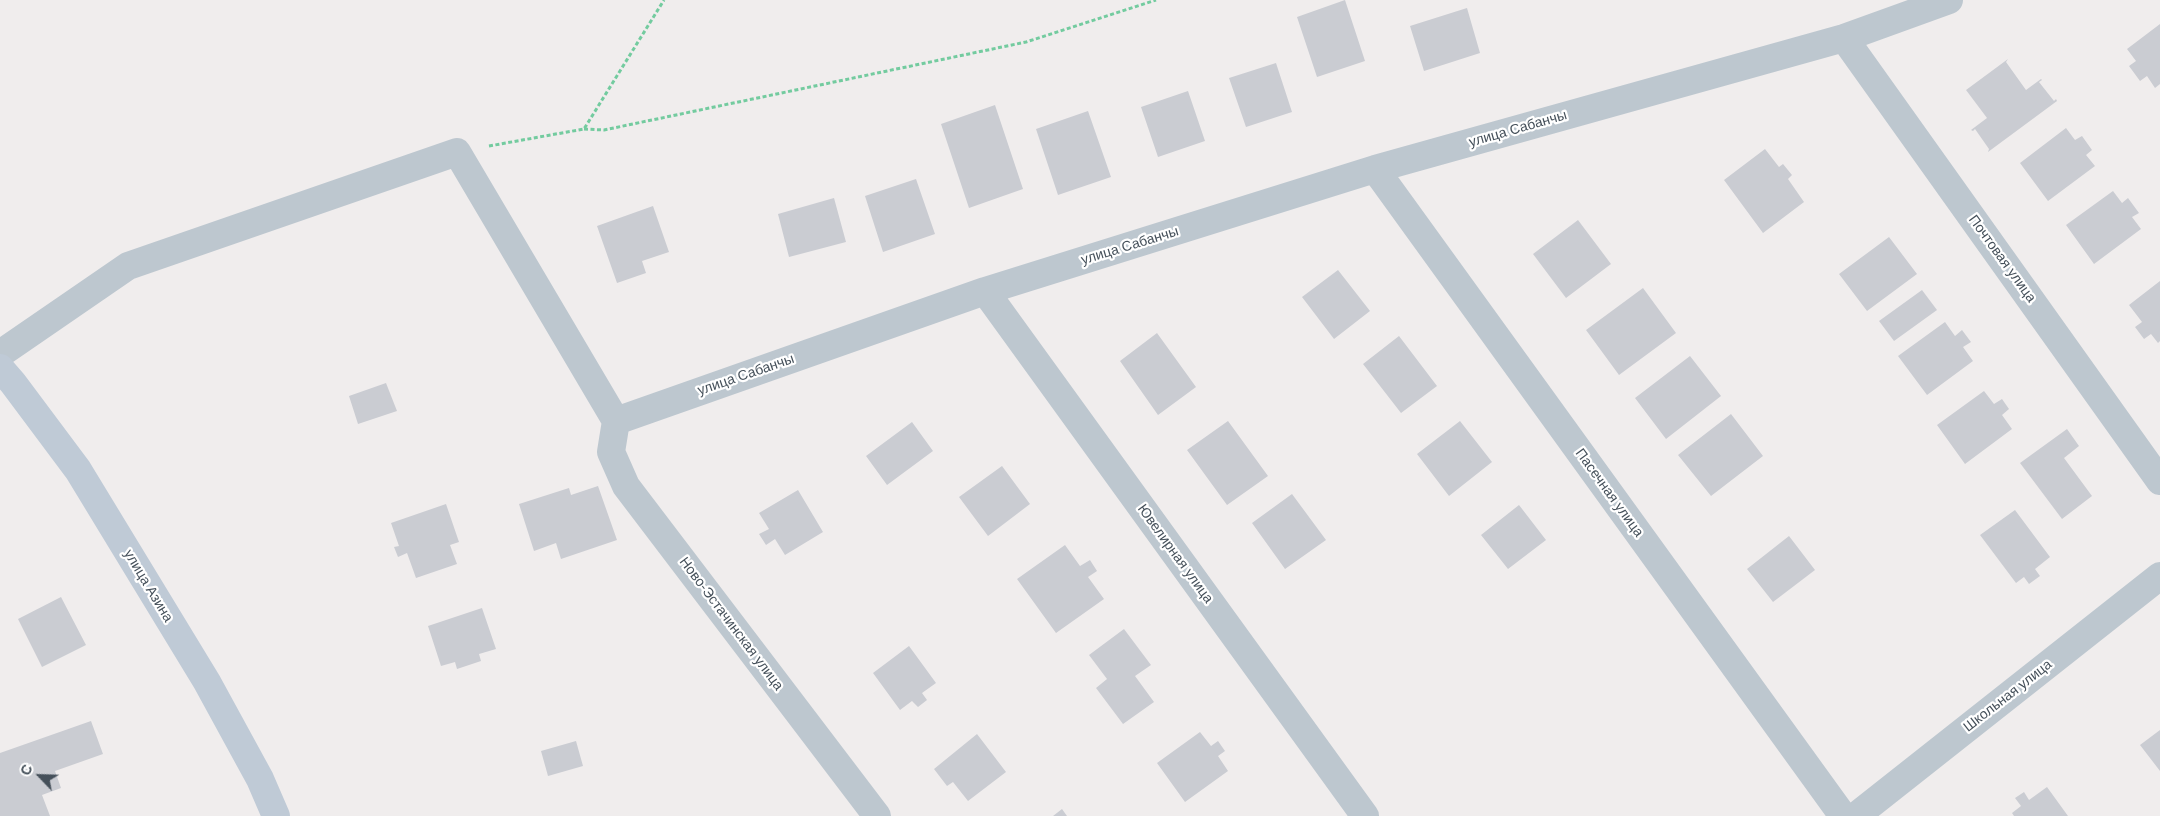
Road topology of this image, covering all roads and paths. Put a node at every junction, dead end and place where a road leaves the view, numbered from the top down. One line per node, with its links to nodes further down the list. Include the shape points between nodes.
1 (664, 0): 5 (path)
2 (1156, 0): 5 (path, via 1026,42 604,130)
3 (1949, 0): 4 (street, улица Сабанчы)
4 (1844, 38): 7 (street, улица Сабанчы); 12 (street, Почтовая улица)
5 (584, 129): 6 (path)
6 (457, 152): 9 (street, via 128,266); 11 (street)
7 (1375, 169): 8 (street, улица Сабанчы); 17 (street, Пасечная улица)
8 (985, 292): 11 (street, улица Сабанчы); 16 (street, Ювелирная улица)
9 (0, 354)
10 (0, 368): 14 (street, улица Азина, via 78,470 207,682 260,779)
11 (616, 421): 15 (street, Ново-Эстачинская улица, via 611,452 626,486)
12 (2160, 480)
13 (2160, 576): 18 (street, Школьная улица)
14 (276, 816)
15 (877, 816)
16 (1365, 816)
17 (1842, 816)
18 (1856, 816)

